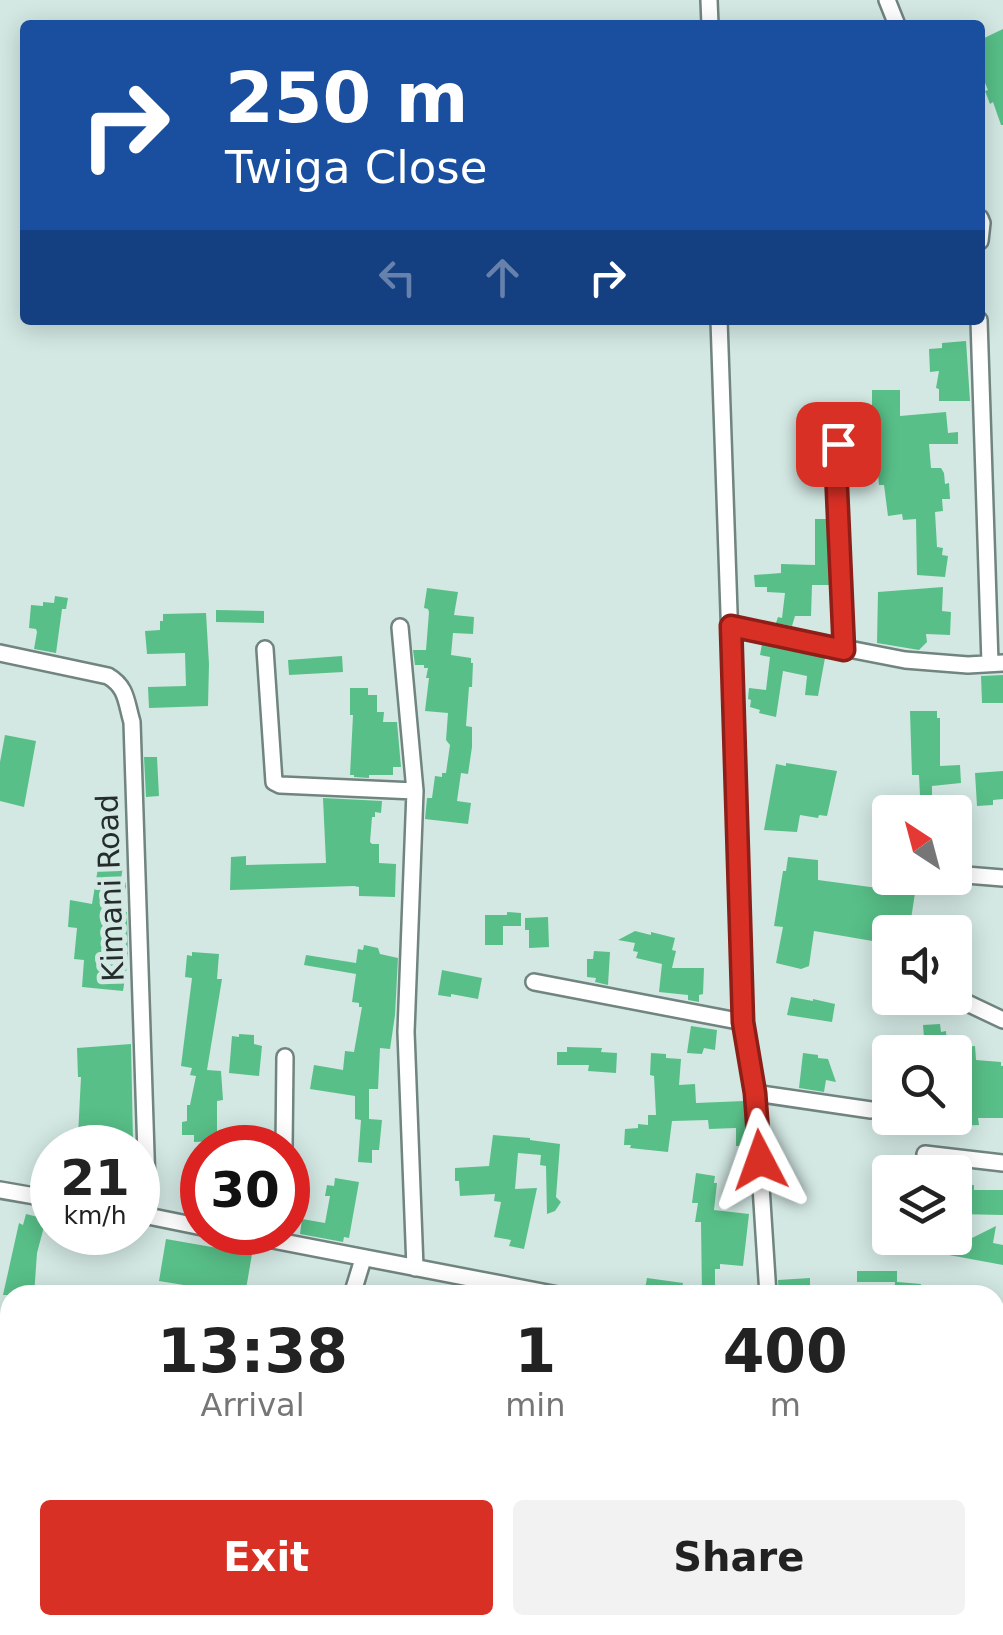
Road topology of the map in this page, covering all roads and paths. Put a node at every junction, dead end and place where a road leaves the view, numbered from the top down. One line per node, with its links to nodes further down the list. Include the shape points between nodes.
1 (720, 325): 4 (street)
2 (979, 325): 9 (street)
3 (838, 444): 7 (street)
4 (731, 626): 7 (street); 16 (street)
5 (400, 628): 10 (street)
6 (265, 648): 10 (street, via 274,782)
7 (844, 650): 9 (street)
8 (0, 653): 20 (street, Kimani Road, via 108,676 129,702)
9 (997, 663)
10 (415, 792): 28 (street, via 406,1032)
11 (972, 875): 12 (street)
12 (1003, 878)
13 (534, 982): 16 (street)
14 (972, 1005): 15 (street)
15 (1003, 1020)
16 (743, 1022): 18 (street)
17 (286, 1057): 21 (street)
18 (755, 1093): 19 (street); 31 (street)
19 (871, 1110)
20 (142, 1125)
21 (285, 1125)
22 (925, 1154): 23 (street)
23 (1003, 1163)
24 (0, 1190): 25 (street)
25 (30, 1196)
26 (310, 1245): 27 (street)
27 (363, 1259): 28 (street); 29 (street)
28 (415, 1268): 30 (street)
29 (355, 1285)
30 (505, 1285)
31 (767, 1285)

